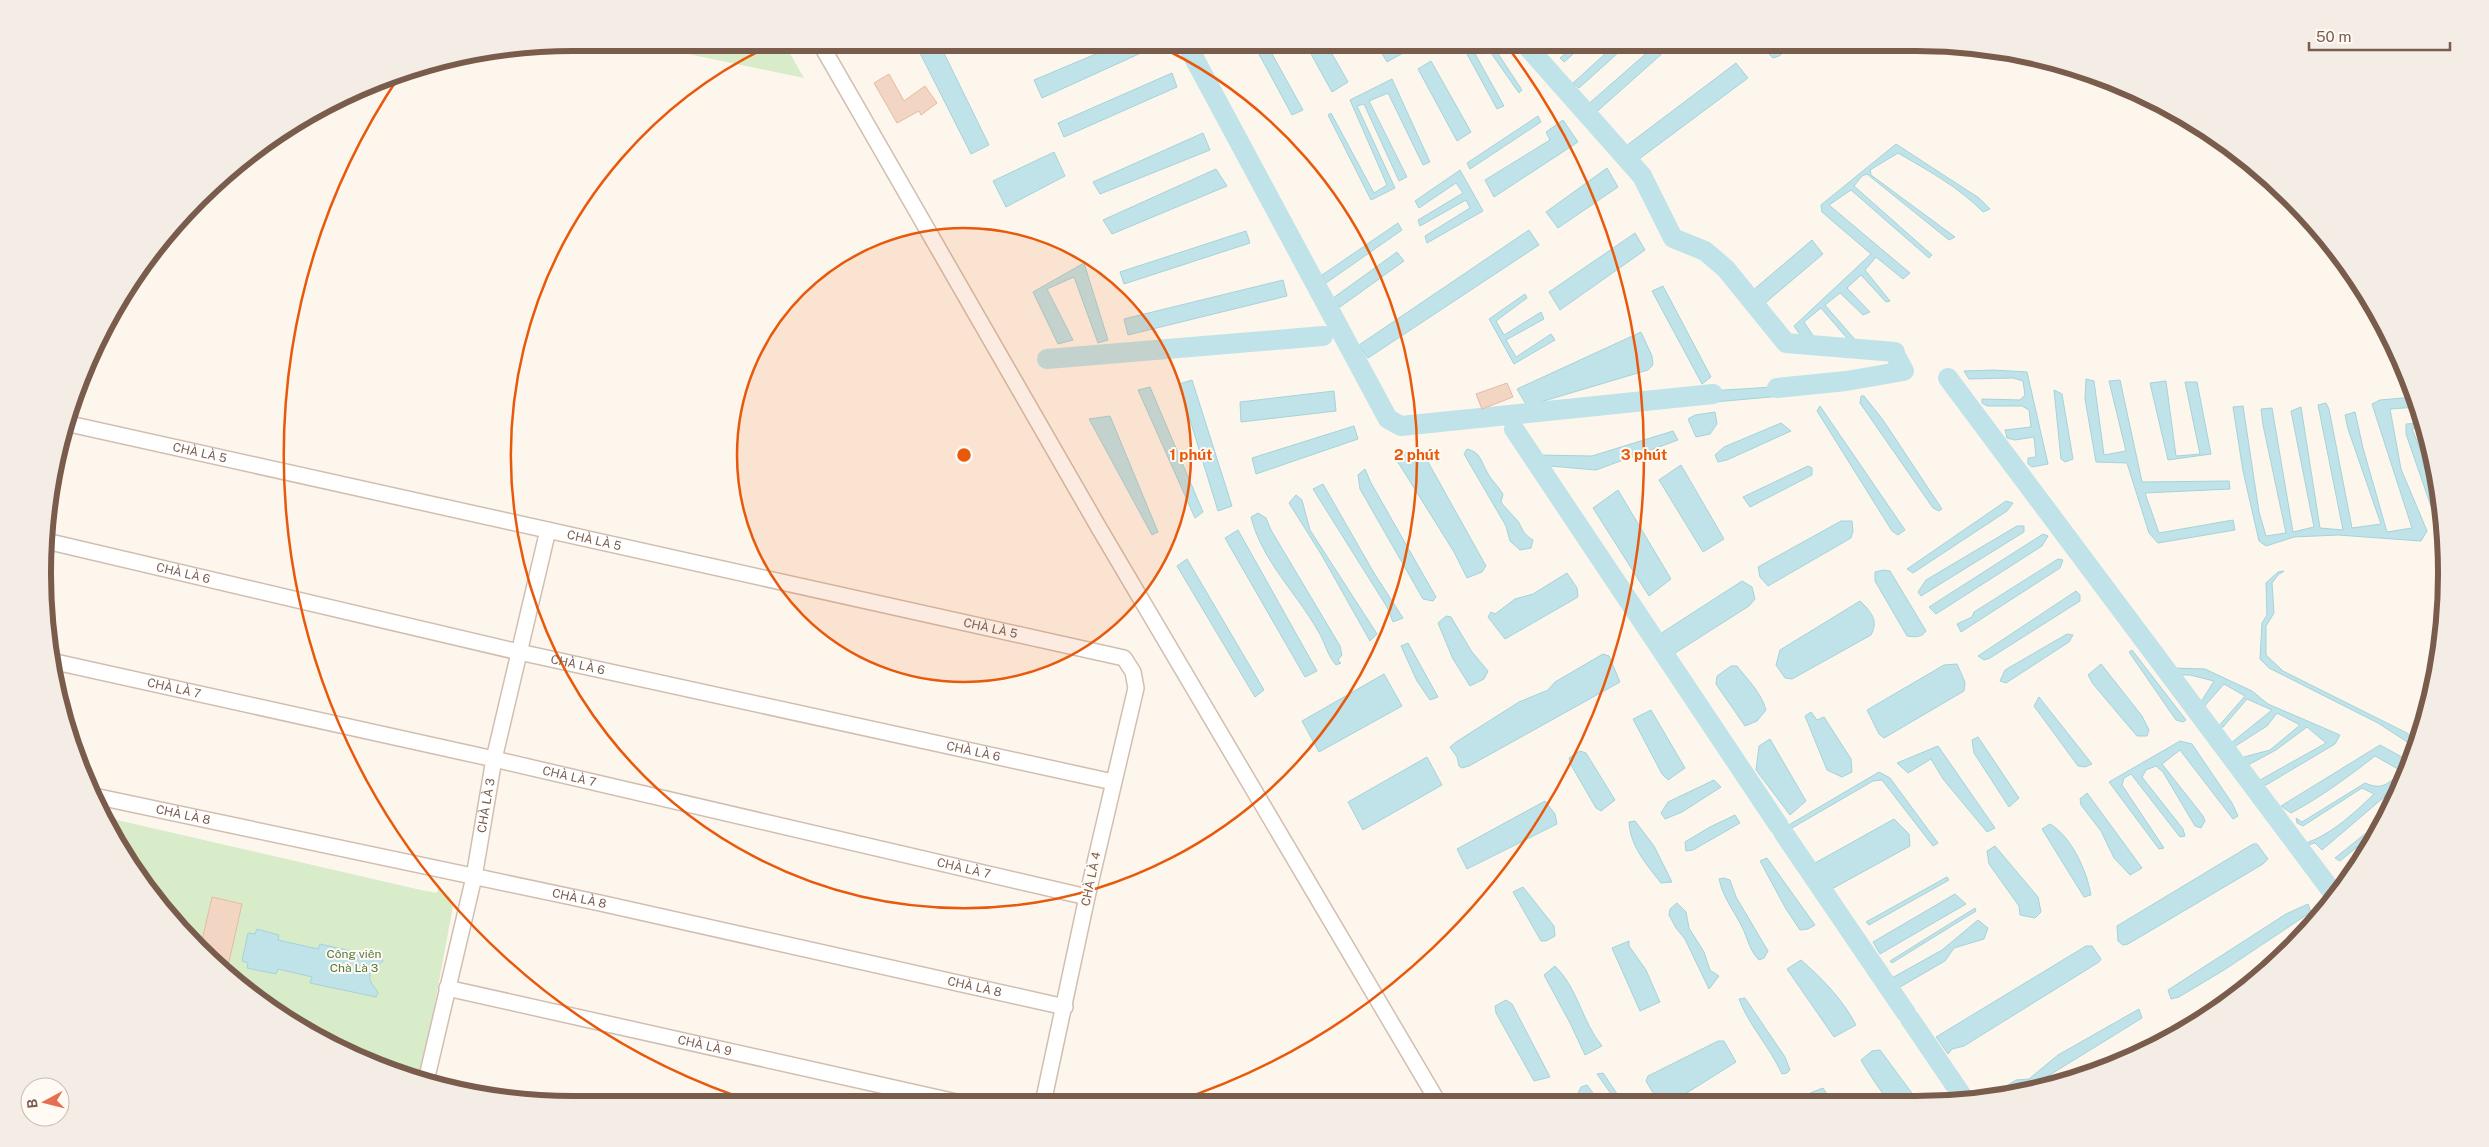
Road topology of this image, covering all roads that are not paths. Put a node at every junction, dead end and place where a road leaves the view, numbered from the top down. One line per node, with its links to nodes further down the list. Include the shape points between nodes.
1 (825, 51): 18 (street, via 1094,520)
2 (73, 424): 3 (street, CHÀ LÀ 5)
3 (548, 530): 5 (street, CHÀ LÀ 3); 6 (street, CHÀ LÀ 5)
4 (52, 542): 5 (street, CHÀ LÀ 6)
5 (519, 652): 8 (street, CHÀ LÀ 3); 9 (street, CHÀ LÀ 6)
6 (1124, 658): 9 (street, CHÀ LÀ 4, via 1133,672 1136,688)
7 (59, 663): 8 (street, CHÀ LÀ 7)
8 (494, 760): 11 (street, CHÀ LÀ 3); 12 (street, CHÀ LÀ 7)
9 (1113, 782): 12 (street, CHÀ LÀ 4)
10 (102, 798): 11 (street, CHÀ LÀ 8)
11 (474, 877): 13 (street, CHÀ LÀ 3); 14 (street, CHÀ LÀ 8)
12 (1087, 897): 14 (street, CHÀ LÀ 4)
13 (447, 988): 15 (street, CHÀ LÀ 3); 16 (street, CHÀ LÀ 9)
14 (1065, 1007): 17 (street, CHÀ LÀ 4)
15 (427, 1075)
16 (930, 1096)
17 (1044, 1096)
18 (1434, 1096)

